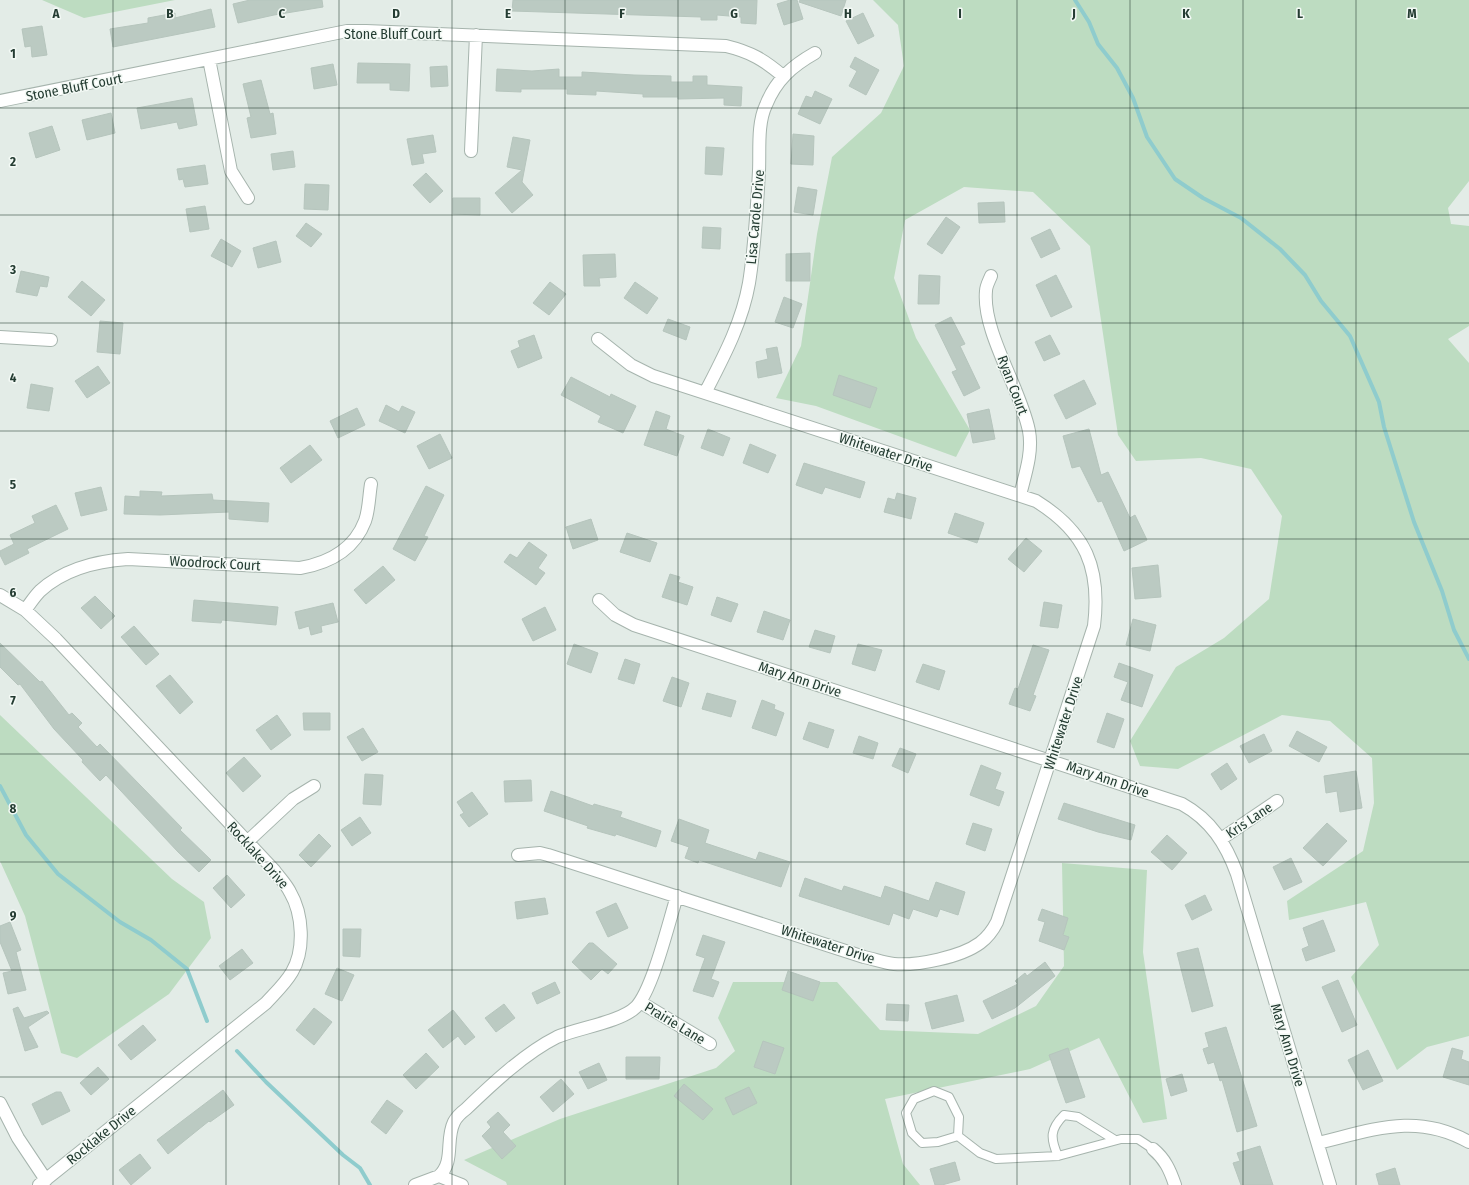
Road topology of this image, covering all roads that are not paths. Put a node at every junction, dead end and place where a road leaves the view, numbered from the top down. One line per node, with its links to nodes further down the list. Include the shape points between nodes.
1 (476, 35): 3 (street, Stone Bluff Court, via 347,31); 4 (street, Stone Bluff Court, via 726,46 744,50 764,60); 6 (street)
2 (815, 54): 4 (street, Lisa Carole Drive)
3 (209, 59): 5 (street, Stone Bluff Court); 7 (street, via 231,171)
4 (783, 76): 12 (street, Lisa Carole Drive, via 774,87 765,106 761,125 757,210 745,301 733,336)
5 (0, 101)
6 (471, 151)
7 (248, 198)
8 (991, 276): 14 (street, Ryan Court, via 986,290 990,326 1029,432 1027,470)
9 (0, 338): 11 (street)
10 (598, 339): 12 (street, Whitewater Drive, via 631,365 653,376)
11 (51, 340)
12 (705, 393): 14 (street, Whitewater Drive)
13 (371, 484): 17 (street, Woodrock Court, via 365,520 357,536 341,553 317,565 300,568 111,560 77,569 59,578 40,592)
14 (1020, 494): 18 (street, Whitewater Drive, via 1036,501 1064,521 1089,558 1095,581 1097,602 1094,626)
15 (0, 595): 17 (street, Rocklake Drive)
16 (599, 600): 18 (street, Mary Ann Drive, via 615,615 634,625)
17 (25, 610): 22 (street, Rocklake Drive, via 56,639)
18 (1051, 760): 21 (street, Mary Ann Drive, via 1182,804 1206,821); 24 (street, Whitewater Drive, via 997,922 980,944 959,953 910,964 892,964)
19 (314, 786): 22 (street, via 294,799)
20 (1277, 801): 21 (street, Kris Lane)
21 (1221, 839): 31 (street, Mary Ann Drive, via 1237,874)
22 (247, 842): 35 (street, Rocklake Drive, via 284,883 298,910 300,944 293,971 266,1003)
23 (518, 855): 24 (street, Whitewater Drive, via 548,855)
24 (677, 896): 25 (street, via 654,970)
25 (640, 1002): 26 (street, Prairie Lane); 34 (street, via 630,1012 542,1045 513,1068 454,1122 446,1170)
26 (710, 1044)
27 (0, 1103): 35 (street)
28 (958, 1136): 28 (lane, via 959,1117 949,1097 934,1091 914,1099 906,1113 912,1133 922,1143 938,1142); 33 (lane, via 980,1153 996,1159)
29 (1115, 1140): 32 (lane, via 1138,1139); 33 (lane); 33 (lane, via 1078,1117 1064,1115 1052,1132 1052,1144)
30 (1469, 1142): 31 (street, via 1444,1130 1423,1125 1407,1125 1384,1127)
31 (1318, 1143): 39 (street, Mary Ann Drive)
32 (1153, 1149): 38 (street, via 1168,1165)
33 (1058, 1156)
34 (439, 1176): 36 (street); 37 (street)
35 (43, 1182)
36 (415, 1185)
37 (462, 1185)
38 (1175, 1185)
39 (1330, 1185)

